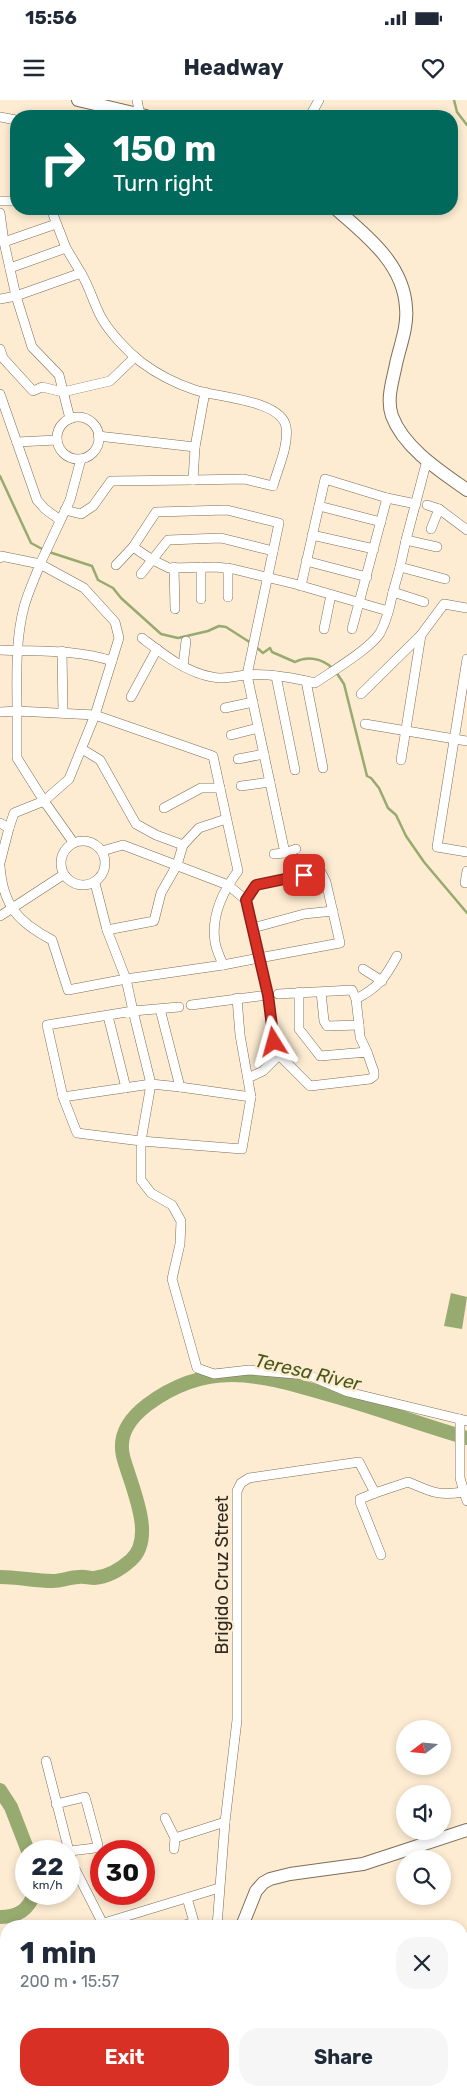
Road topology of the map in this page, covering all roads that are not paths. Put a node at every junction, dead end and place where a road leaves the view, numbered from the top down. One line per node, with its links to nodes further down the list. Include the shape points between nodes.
1 (78, 100): 2 (street)
2 (119, 110)
3 (0, 213): 7 (street)
4 (53, 215): 6 (street)
5 (343, 215): 24 (street, via 373,241 395,269 400,283 406,321 390,391 392,414 406,438)
6 (56, 224): 7 (street); 8 (street)
7 (4, 242): 9 (street)
8 (66, 248): 9 (street); 10 (street)
9 (10, 268): 11 (street)
10 (81, 273): 11 (street); 14 (street, via 102,318)
11 (16, 296): 12 (street); 15 (street, via 32,347 59,376)
12 (0, 299)
13 (0, 349): 15 (street, via 3,358 33,391 42,387)
14 (136, 357): 15 (street, via 110,381); 16 (street, via 163,375)
15 (63, 392): 18 (street)
16 (205, 392): 22 (street); 25 (street, via 262,404 278,413 286,425 286,441 273,486 244,478)
17 (0, 394): 21 (street)
18 (70, 419): 19 (street, via 87,419 96,428); 20 (street, via 60,426)
19 (98, 436): 22 (street); 23 (street, via 93,452)
20 (57, 440): 21 (street); 23 (street, via 59,448 67,456)
21 (17, 442): 33 (street, via 37,500)
22 (196, 447): 25 (street)
23 (81, 459): 32 (street)
24 (427, 460): 26 (street); 28 (street)
25 (193, 480): 32 (street, via 112,481 93,506 80,514)
26 (467, 490)
27 (387, 498): 28 (street); 30 (street, via 325,479); 34 (street)
28 (416, 504): 38 (street)
29 (427, 504): 31 (street)
30 (318, 506): 34 (street); 37 (street)
31 (439, 509): 35 (street); 36 (street)
32 (65, 510): 33 (street)
33 (60, 520): 45 (street)
34 (381, 522): 41 (street)
35 (431, 529)
36 (467, 530)
37 (312, 535): 41 (street); 46 (street)
38 (406, 540): 40 (street); 49 (street)
39 (133, 546): 42 (street, via 156,512 227,510 279,523); 44 (street); 47 (street)
40 (437, 547)
41 (374, 549): 54 (street)
42 (274, 550): 44 (street, via 222,538 168,540); 53 (street)
43 (0, 558): 45 (street)
44 (151, 559): 50 (street); 52 (street)
45 (42, 560): 73 (street, via 24,607); 76 (street, via 84,588 115,622 119,638)
46 (306, 561): 54 (street); 56 (street)
47 (116, 565)
48 (200, 567): 50 (street); 51 (street); 60 (street)
49 (400, 567): 55 (street); 57 (street)
50 (174, 568): 64 (street)
51 (228, 568): 53 (street); 59 (street)
52 (141, 574)
53 (268, 577): 56 (street); 78 (street)
54 (367, 577): 62 (street)
55 (445, 580)
56 (301, 586): 58 (street)
57 (393, 592): 61 (street); 65 (street)
58 (331, 595): 62 (street); 66 (street)
59 (228, 597)
60 (201, 599)
61 (424, 602)
62 (358, 604): 65 (street); 67 (street)
63 (467, 608): 68 (street, via 444,604)
64 (175, 609)
65 (388, 611): 80 (street, via 378,635 350,659)
66 (324, 629)
67 (352, 629)
68 (421, 634): 81 (street); 91 (street)
69 (142, 638): 71 (street)
70 (186, 641): 77 (street)
71 (157, 649): 77 (street, via 175,664); 82 (street)
72 (0, 650): 73 (street)
73 (18, 651): 74 (street); 85 (street)
74 (62, 652): 76 (street, via 92,654); 87 (street)
75 (467, 659): 93 (street)
76 (112, 661): 88 (street)
77 (183, 666): 78 (street, via 211,677)
78 (247, 675): 79 (street); 83 (street)
79 (276, 676): 80 (street); 100 (street)
80 (311, 682): 99 (street)
81 (361, 694)
82 (131, 697)
83 (252, 702): 84 (street); 90 (street)
84 (225, 708)
85 (17, 711): 86 (street); 87 (street); 104 (street, via 17,758)
86 (0, 712)
87 (63, 713): 88 (street)
88 (95, 715): 95 (street); 103 (street, via 213,756)
89 (365, 724): 91 (street)
90 (258, 728): 92 (street); 96 (street)
91 (406, 731): 93 (street); 98 (street)
92 (231, 735)
93 (454, 739): 94 (street); 113 (street, via 437,847)
94 (467, 741)
95 (82, 749): 104 (street, via 69,779); 110 (street, via 100,760 136,824)
96 (264, 754): 97 (street); 101 (street)
97 (238, 759)
98 (401, 760)
99 (323, 768)
100 (295, 770)
101 (270, 782): 102 (street); 115 (street)
102 (241, 786)
103 (220, 788): 105 (street, via 202,788); 106 (street)
104 (44, 801): 108 (street, via 14,813); 109 (street)
105 (164, 808)
106 (226, 819): 110 (street, via 199,828); 122 (street, via 238,871)
107 (0, 823): 108 (street)
108 (9, 828): 116 (street)
109 (72, 842): 112 (street, via 94,843); 119 (street, via 60,863)
110 (183, 845): 117 (street)
111 (296, 849): 115 (street)
112 (102, 851): 117 (street, via 123,845); 120 (street, via 103,874)
113 (467, 852)
114 (274, 854): 115 (street)
115 (285, 854)
116 (0, 865): 124 (street, via 2,889)
117 (177, 865): 122 (street); 128 (street, via 162,893 154,920)
118 (467, 871): 121 (street)
119 (63, 876): 120 (street, via 83,886); 124 (street)
120 (95, 883): 128 (street)
121 (465, 883)
122 (228, 885): 123 (street); 131 (street, via 215,917 215,942)
123 (246, 900): 125 (street, via 256,885 321,872); 127 (street)
124 (13, 909): 126 (street); 133 (street, via 28,928 52,940 68,990)
125 (333, 910): 127 (street); 130 (street, via 340,943)
126 (0, 916)
127 (253, 928): 130 (street)
128 (107, 930): 133 (street)
129 (397, 956): 134 (street)
130 (259, 958): 131 (street); 138 (street)
131 (223, 965): 133 (street)
132 (363, 969): 134 (street)
133 (126, 979): 144 (street)
134 (382, 981): 140 (street)
135 (299, 992): 136 (street); 137 (street); 147 (street, via 299,1029 320,1056)
136 (321, 992): 140 (street, via 352,990); 146 (street, via 327,1026)
137 (278, 994)
138 (268, 995): 139 (street); 148 (street, via 274,1042)
139 (237, 998): 141 (street); 149 (street)
140 (356, 999): 146 (street)
141 (190, 1005)
142 (179, 1007): 143 (street)
143 (160, 1009): 144 (street); 151 (street)
144 (133, 1012): 145 (street); 150 (street)
145 (108, 1016): 152 (street); 153 (street, via 47,1025)
146 (359, 1025): 147 (street)
147 (367, 1052): 148 (street, via 374,1072 370,1079 310,1086)
148 (280, 1055): 149 (street, via 263,1071)
149 (248, 1078): 154 (street)
150 (152, 1084): 151 (street); 152 (street); 155 (street)
151 (180, 1087): 154 (street)
152 (126, 1088): 153 (street)
153 (63, 1097): 155 (street, via 77,1133)
154 (251, 1097): 155 (street, via 242,1149)
155 (141, 1141): 156 (street, via 141,1180 151,1193 172,1205 181,1221 180,1244 172,1279 197,1368 214,1374 249,1370 308,1375 348,1392)
156 (463, 1422): 158 (street, via 460,1478)
157 (375, 1493): 158 (street, via 408,1482 436,1494); 159 (street, via 360,1502); 163 (street, Brigido Cruz Street, via 360,1462 249,1478 237,1491 237,1720)
158 (465, 1496)
159 (381, 1556)
160 (46, 1761): 161 (street)
161 (56, 1804): 166 (street); 168 (street, via 85,1797 98,1845)
162 (165, 1818): 165 (street)
163 (225, 1822): 165 (street); 170 (street, Brigido Cruz Street)
164 (467, 1830): 176 (street, via 363,1864 270,1879 256,1891)
165 (175, 1838): 167 (street)
166 (67, 1840)
167 (174, 1849)
168 (80, 1850)
169 (80, 1878): 172 (street)
170 (219, 1888): 171 (street); 175 (street, Brigido Cruz Street)
171 (188, 1898): 173 (street); 174 (street)
172 (101, 1920)
173 (120, 1920)
174 (194, 1920)
175 (217, 1920)
176 (244, 1920)

